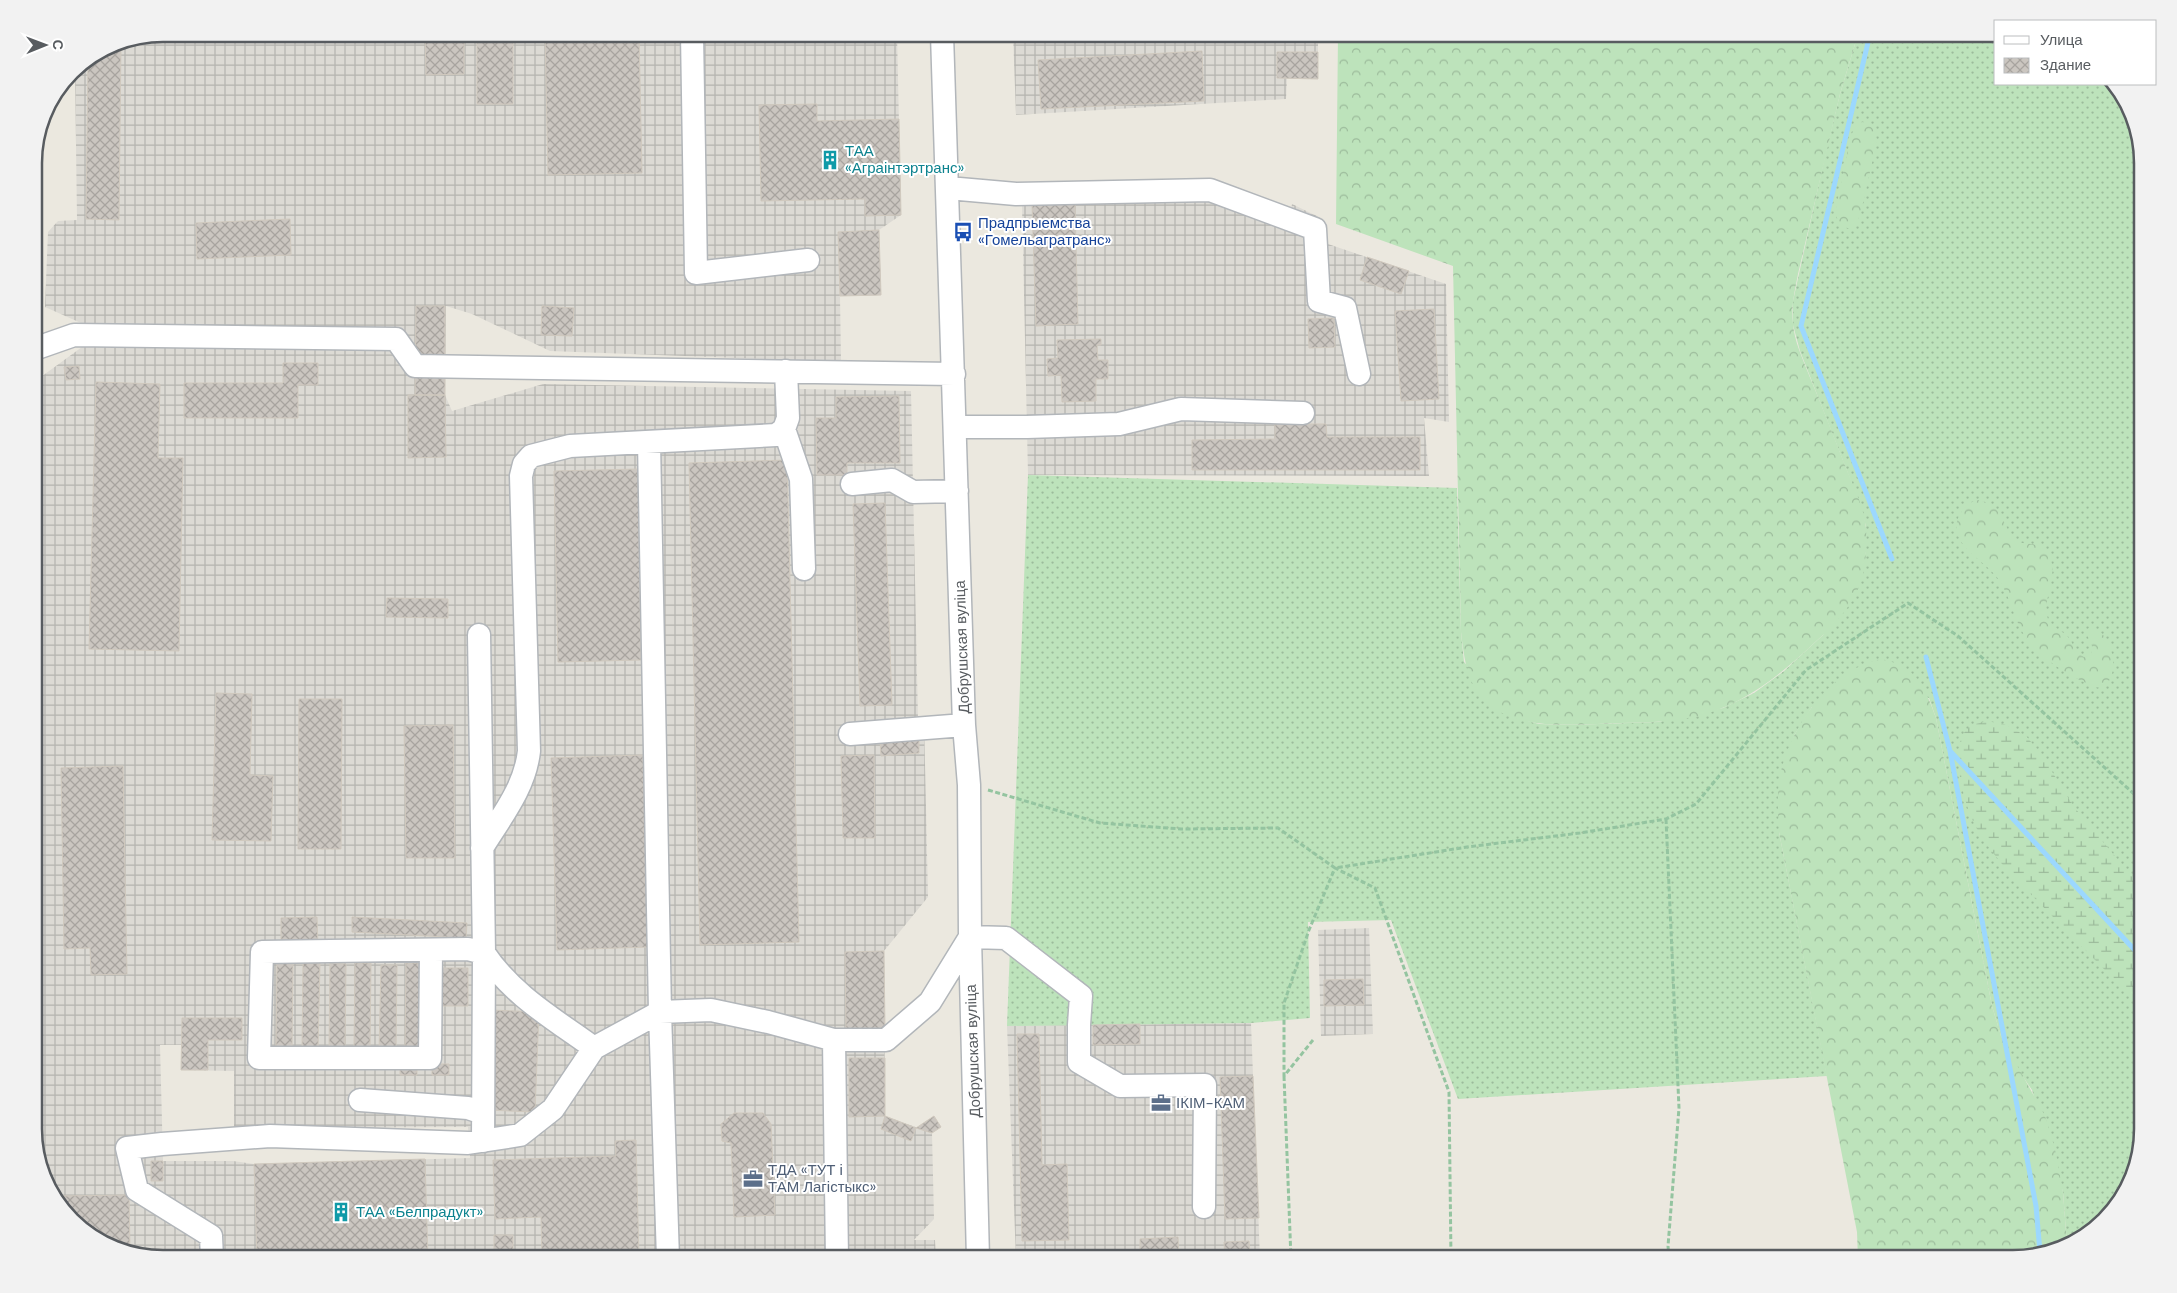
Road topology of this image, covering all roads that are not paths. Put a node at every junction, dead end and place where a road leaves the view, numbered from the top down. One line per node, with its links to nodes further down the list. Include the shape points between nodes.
1 (692, 43): 4 (street, via 696,273)
2 (942, 43): 3 (street, Добрушская вуліца)
3 (948, 188): 7 (street, Добрушская вуліца); 8 (street, via 1016,194 1210,190 1315,229 1319,301 1345,308)
4 (808, 260)
5 (43, 346): 6 (street, via 74,335 396,339 415,366)
6 (786, 371): 7 (street); 11 (street, via 788,418)
7 (954, 374): 10 (street, Добрушская вуліца)
8 (1359, 374)
9 (1302, 412): 10 (street, via 1181,408 1119,424)
10 (956, 427): 14 (street, Добрушская вуліца)
11 (784, 429): 12 (street, via 776,435); 15 (street, via 801,479)
12 (649, 442): 19 (street, via 570,446 531,456 524,464 521,476 529,751 527,768 519,788); 23 (street)
13 (852, 484): 14 (street, via 892,480 913,492)
14 (957, 491): 17 (street, Добрушская вуліца)
15 (804, 569)
16 (479, 635): 19 (street)
17 (964, 725): 18 (street); 20 (street, Добрушская вуліца, via 969,785)
18 (850, 734)
19 (482, 848): 22 (street)
20 (970, 937): 24 (street, via 930,1002 886,1040); 29 (street, via 1006,938 1081,996 1079,1062 1120,1086 1205,1084); 33 (street, Добрушская вуліца)
21 (431, 950): 21 (street, via 262,952 259,1058 430,1058); 22 (street)
22 (484, 953): 25 (street, via 516,992); 27 (street)
23 (660, 1012): 24 (street, via 711,1010); 25 (street); 31 (street)
24 (834, 1040): 32 (street)
25 (594, 1048): 28 (street, via 553,1109 520,1135)
26 (360, 1100): 27 (street, via 468,1108)
27 (484, 1113): 28 (street)
28 (483, 1141): 30 (street, via 270,1136 127,1148 137,1190 211,1236)
29 (1204, 1207)
30 (212, 1250)
31 (668, 1250)
32 (837, 1250)
33 (978, 1250)

